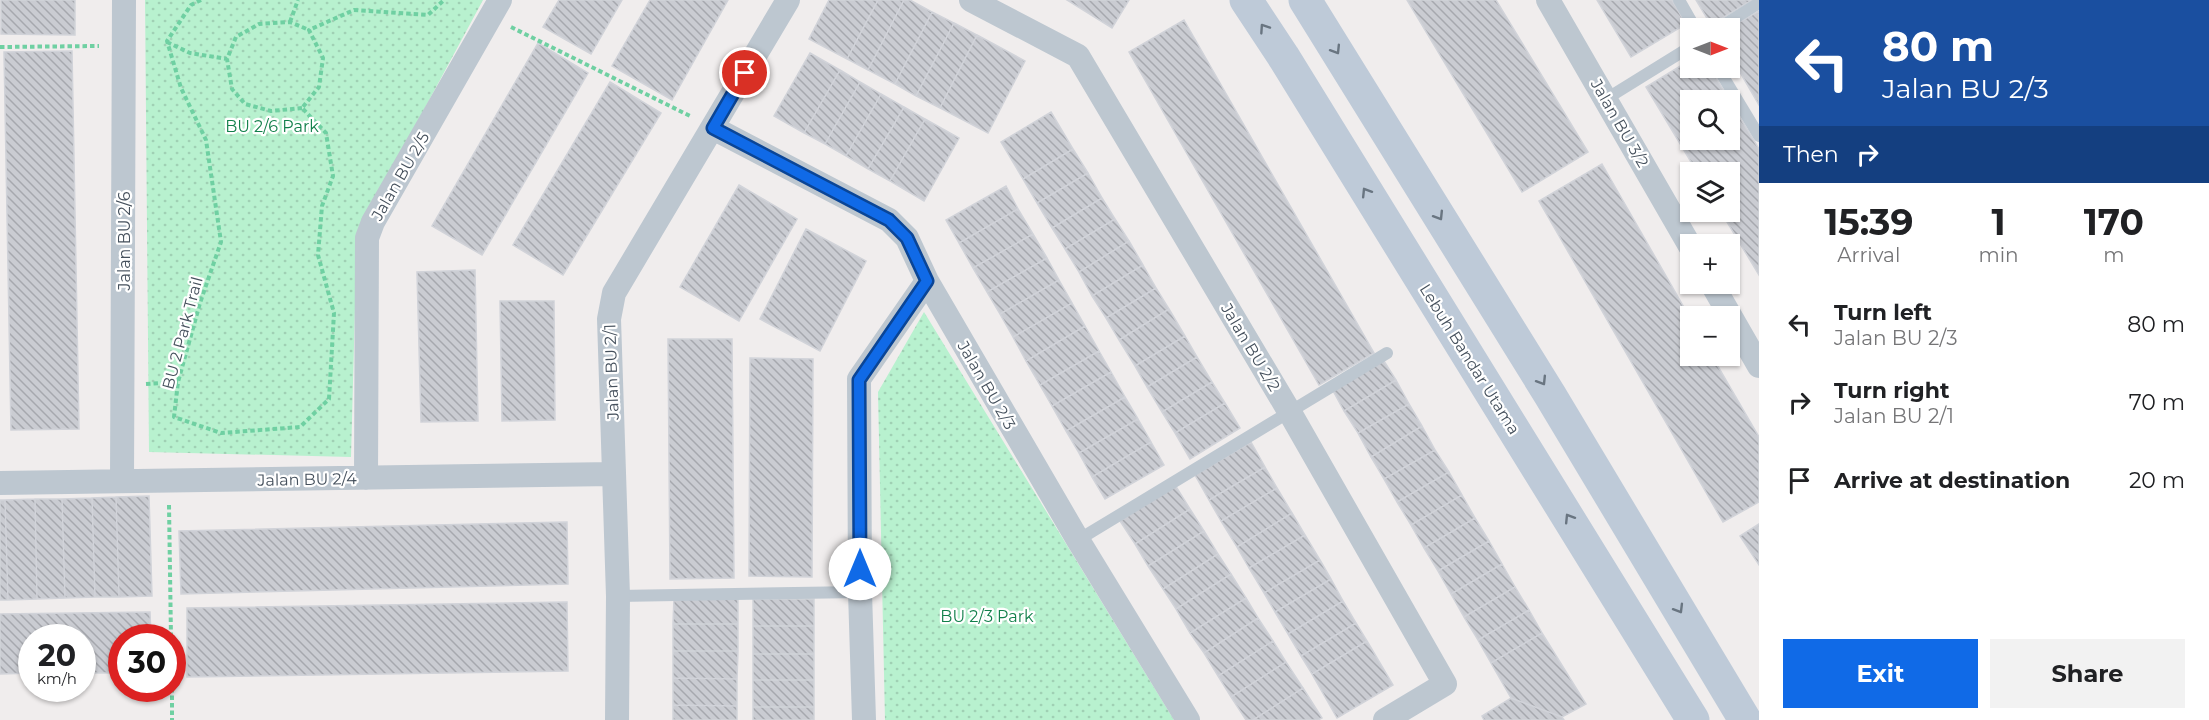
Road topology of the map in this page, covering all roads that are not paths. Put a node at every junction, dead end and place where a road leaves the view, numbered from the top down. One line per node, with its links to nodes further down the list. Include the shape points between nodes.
1 (124, 0): 25 (street, Jalan BU 2/6)
2 (788, 0): 15 (street, Jalan BU 2/1)
3 (971, 0): 22 (street, Jalan BU 2/2, via 1078,56)
4 (1246, 0): 30 (main road, Lebuh Bandar Utama, one-way to 4)
5 (1305, 0): 31 (main road, one-way to 31, via 1550,395)
6 (1548, 0): 14 (street, Jalan BU 3/2)
7 (1679, 0): 10 (lane)
8 (1759, 3): 11 (lane)
9 (496, 8): 24 (street, Jalan BU 2/5, via 367,237)
10 (1689, 18)
11 (1735, 18)
12 (1680, 53): 14 (lane)
13 (1725, 78): 16 (lane)
14 (1606, 99): 17 (street, Jalan BU 3/2)
15 (713, 128): 18 (street, Jalan BU 2/3, via 889,220 907,238); 23 (street, Jalan BU 2/1, via 614,293 609,319)
16 (1759, 136)
17 (1683, 234)
18 (927, 281): 27 (street, Jalan BU 2/3); 28 (street, via 859,380)
19 (1718, 294): 21 (street)
20 (1387, 353): 22 (lane)
21 (1759, 366)
22 (1289, 411): 27 (lane); 36 (street, Jalan BU 2/2, via 1445,684)
23 (614, 474): 24 (street, Jalan BU 2/4); 29 (street, Jalan BU 2/1)
24 (366, 478): 25 (street, Jalan BU 2/4)
25 (122, 481): 26 (street, Jalan BU 2/4)
26 (0, 483)
27 (1078, 540): 35 (street, Jalan BU 2/3)
28 (860, 592): 29 (lane); 34 (street)
29 (618, 596): 33 (street, Jalan BU 2/1)
30 (1666, 675): 37 (main road); 38 (main road, Lebuh Bandar Utama)
31 (1720, 680): 32 (main road); 39 (main road)
32 (1759, 696)
33 (617, 720)
34 (864, 720)
35 (1188, 720)
36 (1385, 720)
37 (1669, 720)
38 (1693, 720)
39 (1745, 720)

